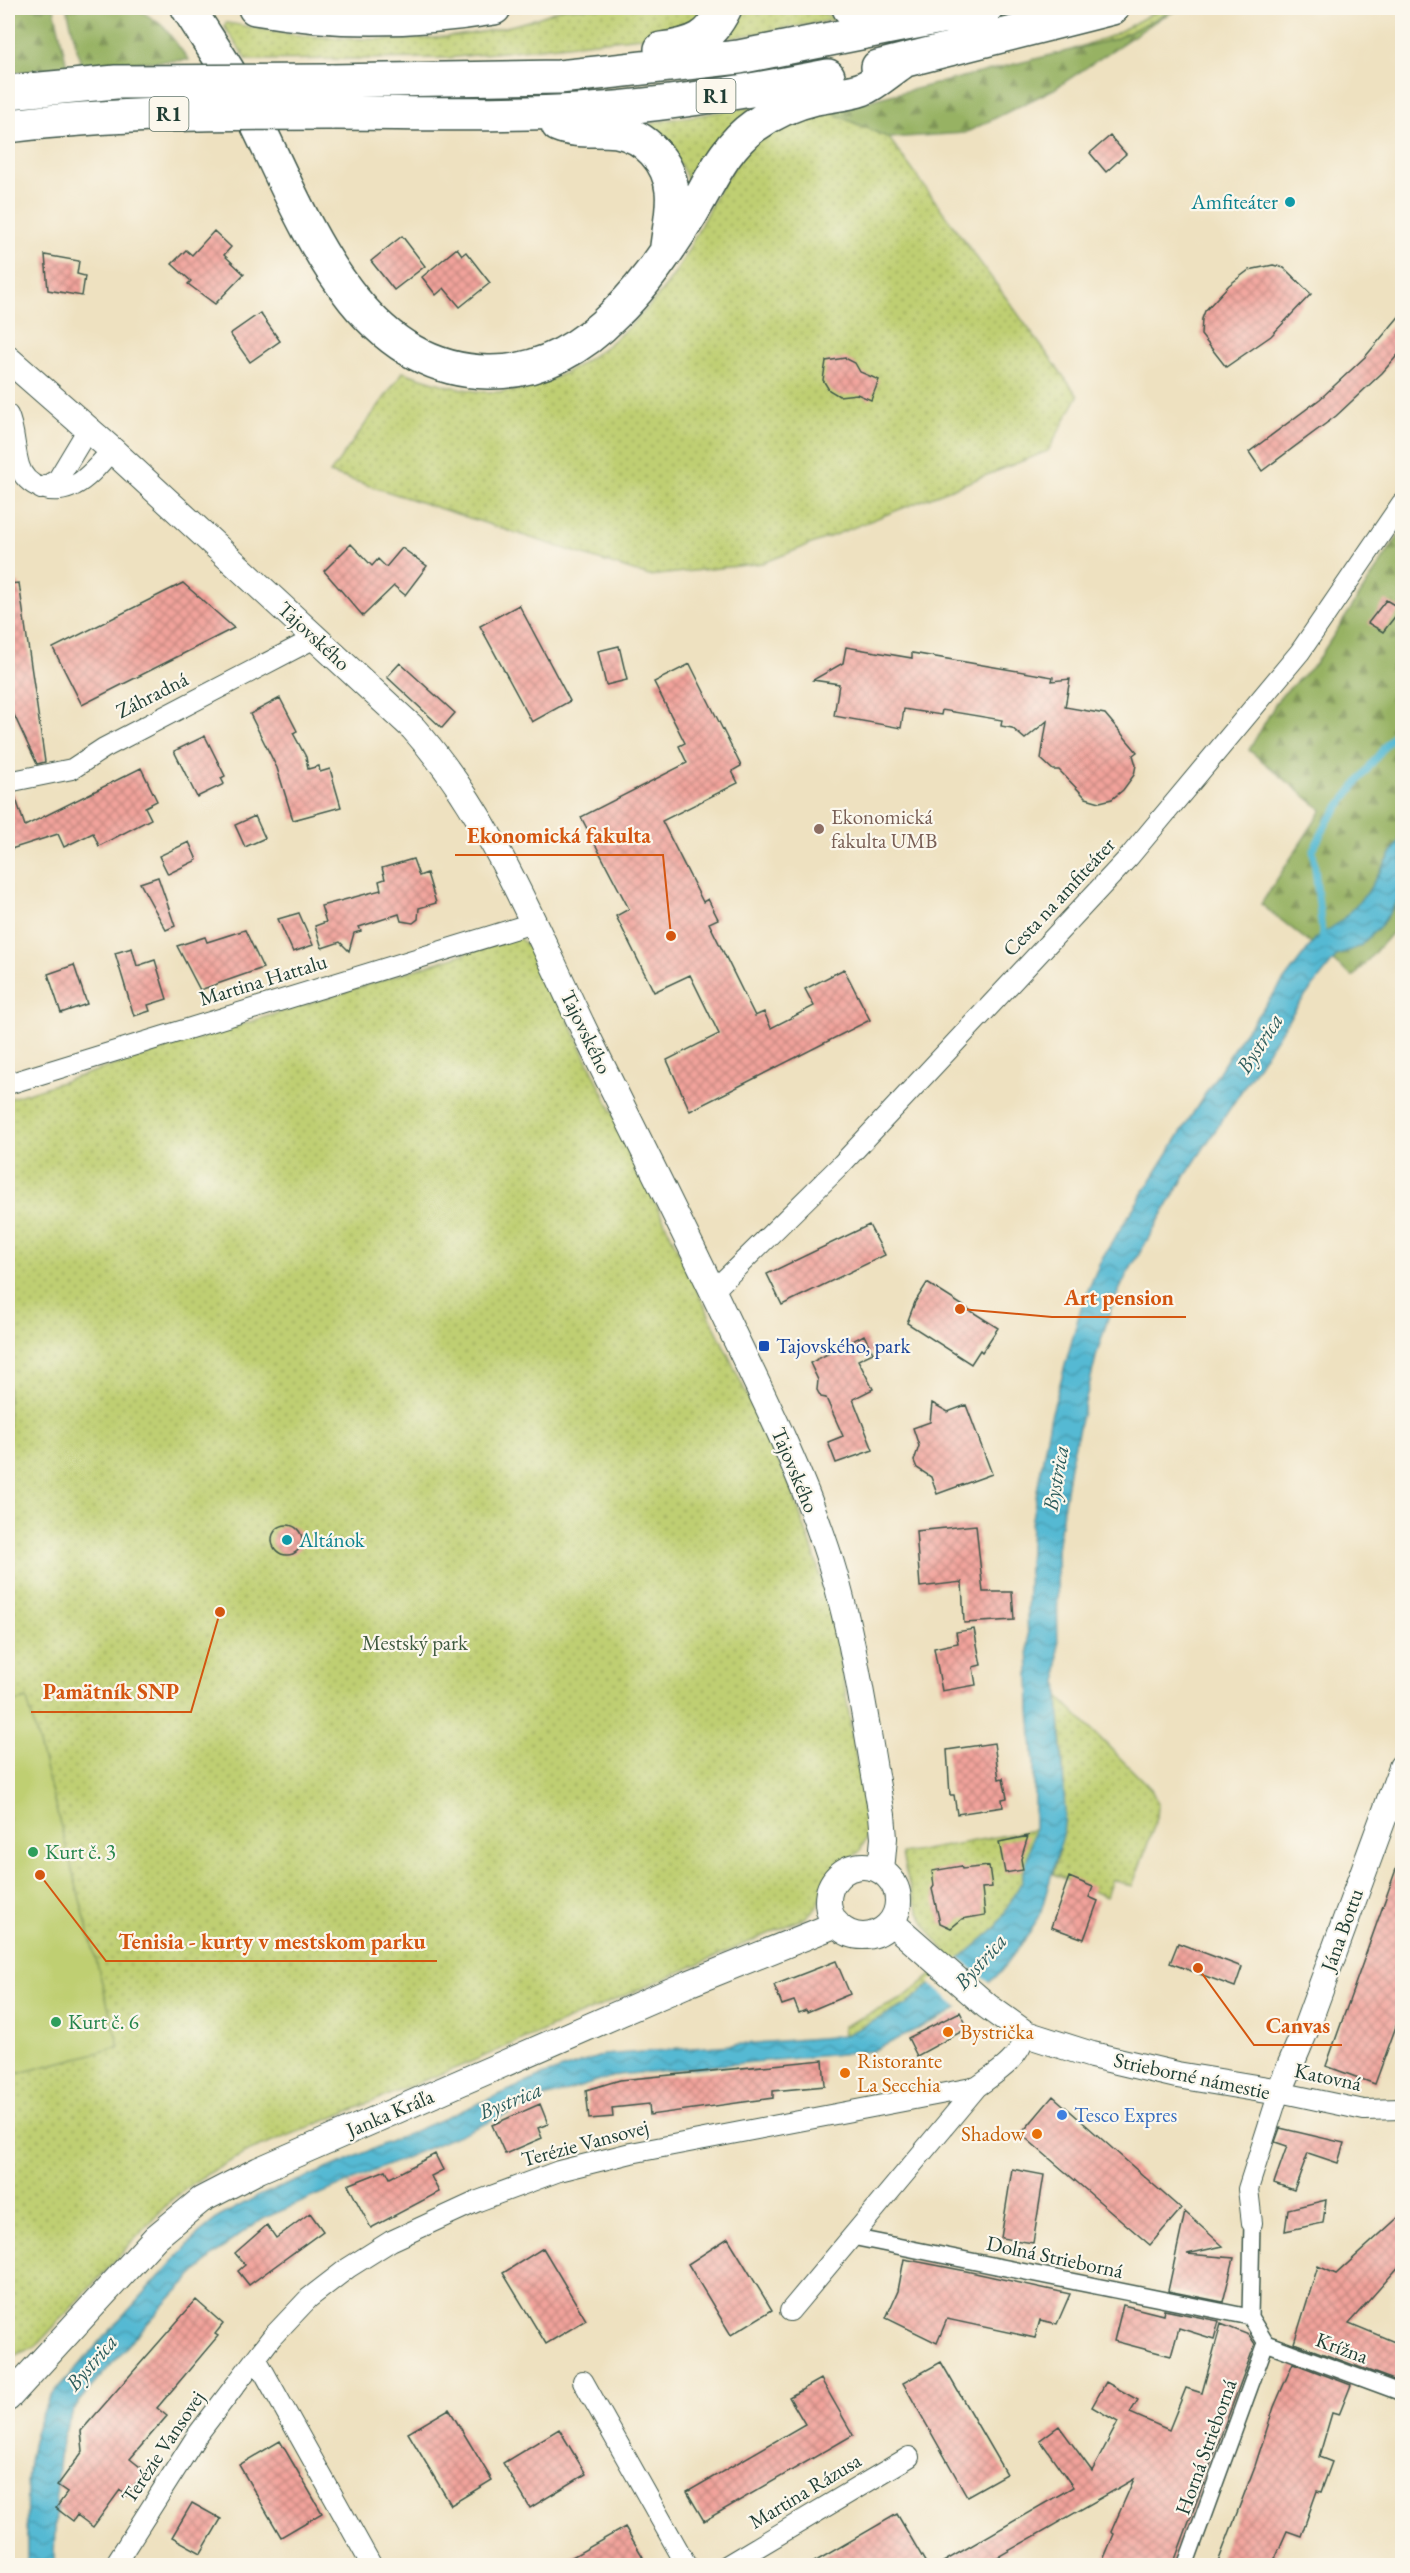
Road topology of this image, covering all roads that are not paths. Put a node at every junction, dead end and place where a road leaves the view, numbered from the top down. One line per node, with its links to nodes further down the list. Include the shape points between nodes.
1 (188, 8): 13 (highway, via 242,95 327,261 362,309 417,355 471,372 523,370 542,365 604,324 633,295)
2 (255, 8): 3 (highway, via 356,19 415,18)
3 (494, 8)
4 (725, 8): 9 (highway, via 717,24 700,40 641,54)
5 (849, 8): 7 (highway)
6 (1112, 8): 8 (highway, R1)
7 (970, 11): 9 (highway, R1, via 739,57)
8 (900, 63): 11 (highway, R1, via 739,93); 13 (highway, via 863,88 811,99 753,126 719,165)
9 (616, 71): 10 (highway, R1, bridge, via 559,77 116,82)
10 (8, 92)
11 (530, 113): 12 (highway, R1, bridge, via 166,114); 13 (highway, via 568,129 618,131 641,140 658,156 669,173 673,192)
12 (8, 126)
13 (667, 248)
14 (8, 359): 16 (street, Tajovského)
15 (8, 415): 18 (street, via 19,466 27,481)
16 (88, 429): 17 (street, Tajovského); 18 (street, via 58,479)
17 (112, 450): 18 (street, via 72,487); 20 (street, Tajovského)
18 (41, 489)
19 (1402, 503): 24 (street, Cesta na amfiteáter, via 1300,652 1129,857 839,1167)
20 (315, 638): 21 (street, Záhradná, via 104,748 72,769); 22 (street, Tajovského, via 440,758 483,826)
21 (8, 782)
22 (532, 923): 23 (street, Martina Hattalu); 24 (street, Tajovského)
23 (8, 1084)
24 (713, 1292): 26 (street, Tajovského, via 783,1439 824,1542 851,1648 882,1815)
25 (1402, 1767): 31 (street, Jána Bottu)
26 (881, 1871): 27 (street, via 897,1894 898,1904); 28 (street, via 860,1866 840,1875 829,1894)
27 (891, 1922): 28 (street, via 865,1936 855,1935); 29 (street, Strieborné námestie, via 980,2001)
28 (837, 1924): 41 (street, Janka Kráľa, via 259,2170 201,2200 156,2237)
29 (1026, 2034): 30 (street, Terézie Vansovej, via 1015,2058); 31 (street, Strieborné námestie, via 1092,2055)
30 (977, 2087): 34 (street, Terézie Vansovej); 38 (street, Terézie Vansovej, via 631,2153 560,2171 478,2201 391,2241 348,2268 309,2298)
31 (1279, 2092): 32 (street, Katovná, via 1364,2110); 33 (street, Strieborné námestie, via 1248,2189)
32 (1402, 2109)
33 (1252, 2223): 36 (street, Strieborné námestie)
34 (852, 2237): 35 (street, Terézie Vansovej); 36 (street, Dolná Strieborná)
35 (790, 2311)
36 (1250, 2317): 37 (street)
37 (1266, 2343): 40 (street, Krížna); 47 (street, Horná Strieborná)
38 (256, 2358): 43 (street, Terézie Vansovej, via 198,2434); 44 (street)
39 (583, 2381): 45 (street)
40 (1402, 2393)
41 (8, 2398)
42 (909, 2457): 46 (street, Martina Rázusa)
43 (114, 2565)
44 (372, 2565)
45 (687, 2565)
46 (726, 2565)
47 (1185, 2565)

